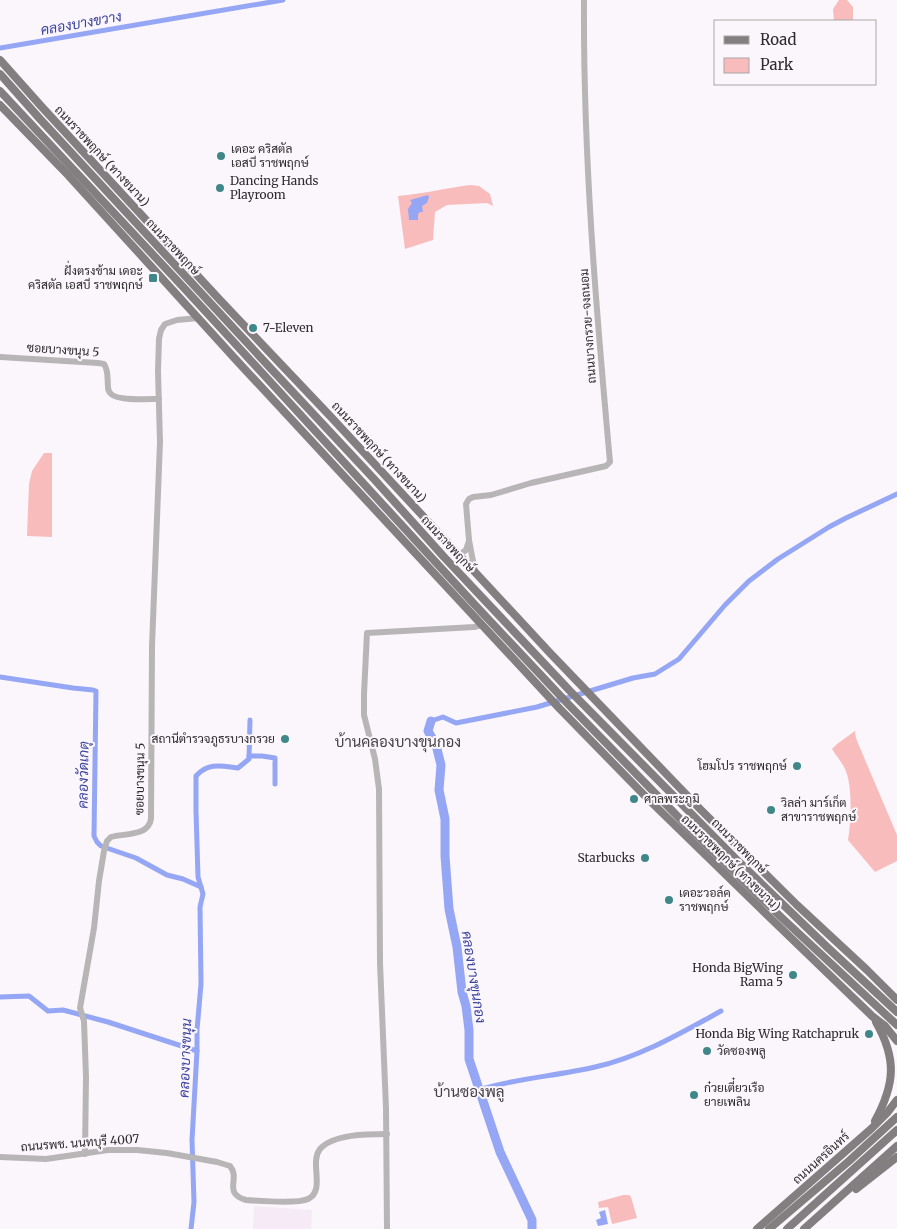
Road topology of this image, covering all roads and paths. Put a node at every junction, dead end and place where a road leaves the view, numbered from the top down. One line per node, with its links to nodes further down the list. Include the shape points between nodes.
1 (584, 0): 18 (street, ถนนบางกรวย-จงถนอม, via 585,122 610,462 606,466 473,497 466,504)
2 (0, 60): 9 (main road, ถนนราชพฤกษ์ (ทางขนาน))
3 (0, 68): 8 (main road)
4 (0, 74): 8 (main road, ถนนราชพฤกษ์)
5 (0, 91): 12 (main road, ถนนราชพฤกษ์)
6 (0, 97): 11 (main road)
7 (0, 105): 10 (main road, ถนนราชพฤกษ์ (ทางขนาน))
8 (43, 118): 9 (main road); 17 (main road, ถนนราชพฤกษ์)
9 (72, 139): 16 (main road, ถนนราชพฤกษ์ (ทางขนาน))
10 (68, 175): 11 (main road); 13 (main road, ถนนราชพฤกษ์ (ทางขนาน))
11 (84, 186): 12 (main road)
12 (102, 199): 22 (main road, ถนนราชพฤกษ์)
13 (199, 318): 15 (street, ซอยบางขนุน 5, via 170,322 162,328 159,339); 21 (main road, ถนนราชพฤกษ์ (ทางขนาน))
14 (0, 357): 15 (street, ซอยบางขนุน 5, via 104,364 111,395)
15 (159, 399): 43 (street, ซอยบางขนุน 5, via 151,819 150,826 144,831 114,836 108,839 105,847 81,1004 87,1094)
16 (325, 411): 17 (main road, via 344,439); 19 (main road, ถนนราชพฤกษ์ (ทางขนาน))
17 (344, 447): 24 (main road, ถนนราชพฤกษ์, via 570,691)
18 (469, 540): 19 (street, via 466,550); 20 (street, ถนนบางกรวย-จงถนอม)
19 (459, 555): 20 (main road, ถนนราชพฤกษ์ (ทางขนาน))
20 (475, 573): 25 (main road, ถนนราชพฤกษ์ (ทางขนาน))
21 (438, 578): 22 (main road); 23 (main road, ถนนราชพฤกษ์ (ทางขนาน))
22 (475, 605): 26 (main road, ถนนราชพฤกษ์)
23 (482, 625): 27 (main road, ถนนราชพฤกษ์ (ทางขนาน), via 560,709); 41 (street, via 367,633 365,721 376,764 379,793)
24 (662, 785): 25 (main road, via 668,785); 31 (main road, ถนนราชพฤกษ์, via 738,862)
25 (701, 810): 28 (main road, ถนนราชพฤกษ์ (ทางขนาน))
26 (690, 829): 27 (main road); 33 (main road, ถนนราชพฤกษ์)
27 (710, 859): 32 (main road, ถนนราชพฤกษ์ (ทางขนาน))
28 (883, 986): 29 (main road); 30 (main road, ถนนราชพฤกษ์ (ทางขนาน))
29 (897, 993)
30 (897, 1000)
31 (897, 1012)
32 (872, 1016): 34 (main road, ถนนราชพฤกษ์ (ทางขนาน)); 39 (main road, via 884,1035 892,1068 887,1094)
33 (897, 1026)
34 (897, 1041)
35 (897, 1100): 37 (main road, ถนนนครอินทร์)
36 (897, 1110): 37 (main road)
37 (887, 1113): 39 (main road, ถนนนครอินทร์)
38 (897, 1117): 49 (main road, ถนนนครอินทร์)
39 (871, 1129): 47 (main road, ถนนนครอินทร์)
40 (897, 1130): 50 (main road)
41 (386, 1134): 43 (street, ถนนรพช. นนทบุรี 4007, via 343,1138 321,1148 316,1159 314,1192 302,1201 239,1198 234,1192 234,1171 226,1164 137,1150); 48 (street)
42 (897, 1146): 46 (main road)
43 (85, 1154): 44 (street, ถนนรพช. นนทบุรี 4007, via 46,1159)
44 (0, 1157)
45 (897, 1157): 46 (main road)
46 (820, 1216): 51 (main road)
47 (758, 1228)
48 (387, 1229)
49 (769, 1229)
50 (787, 1229)
51 (804, 1229)

